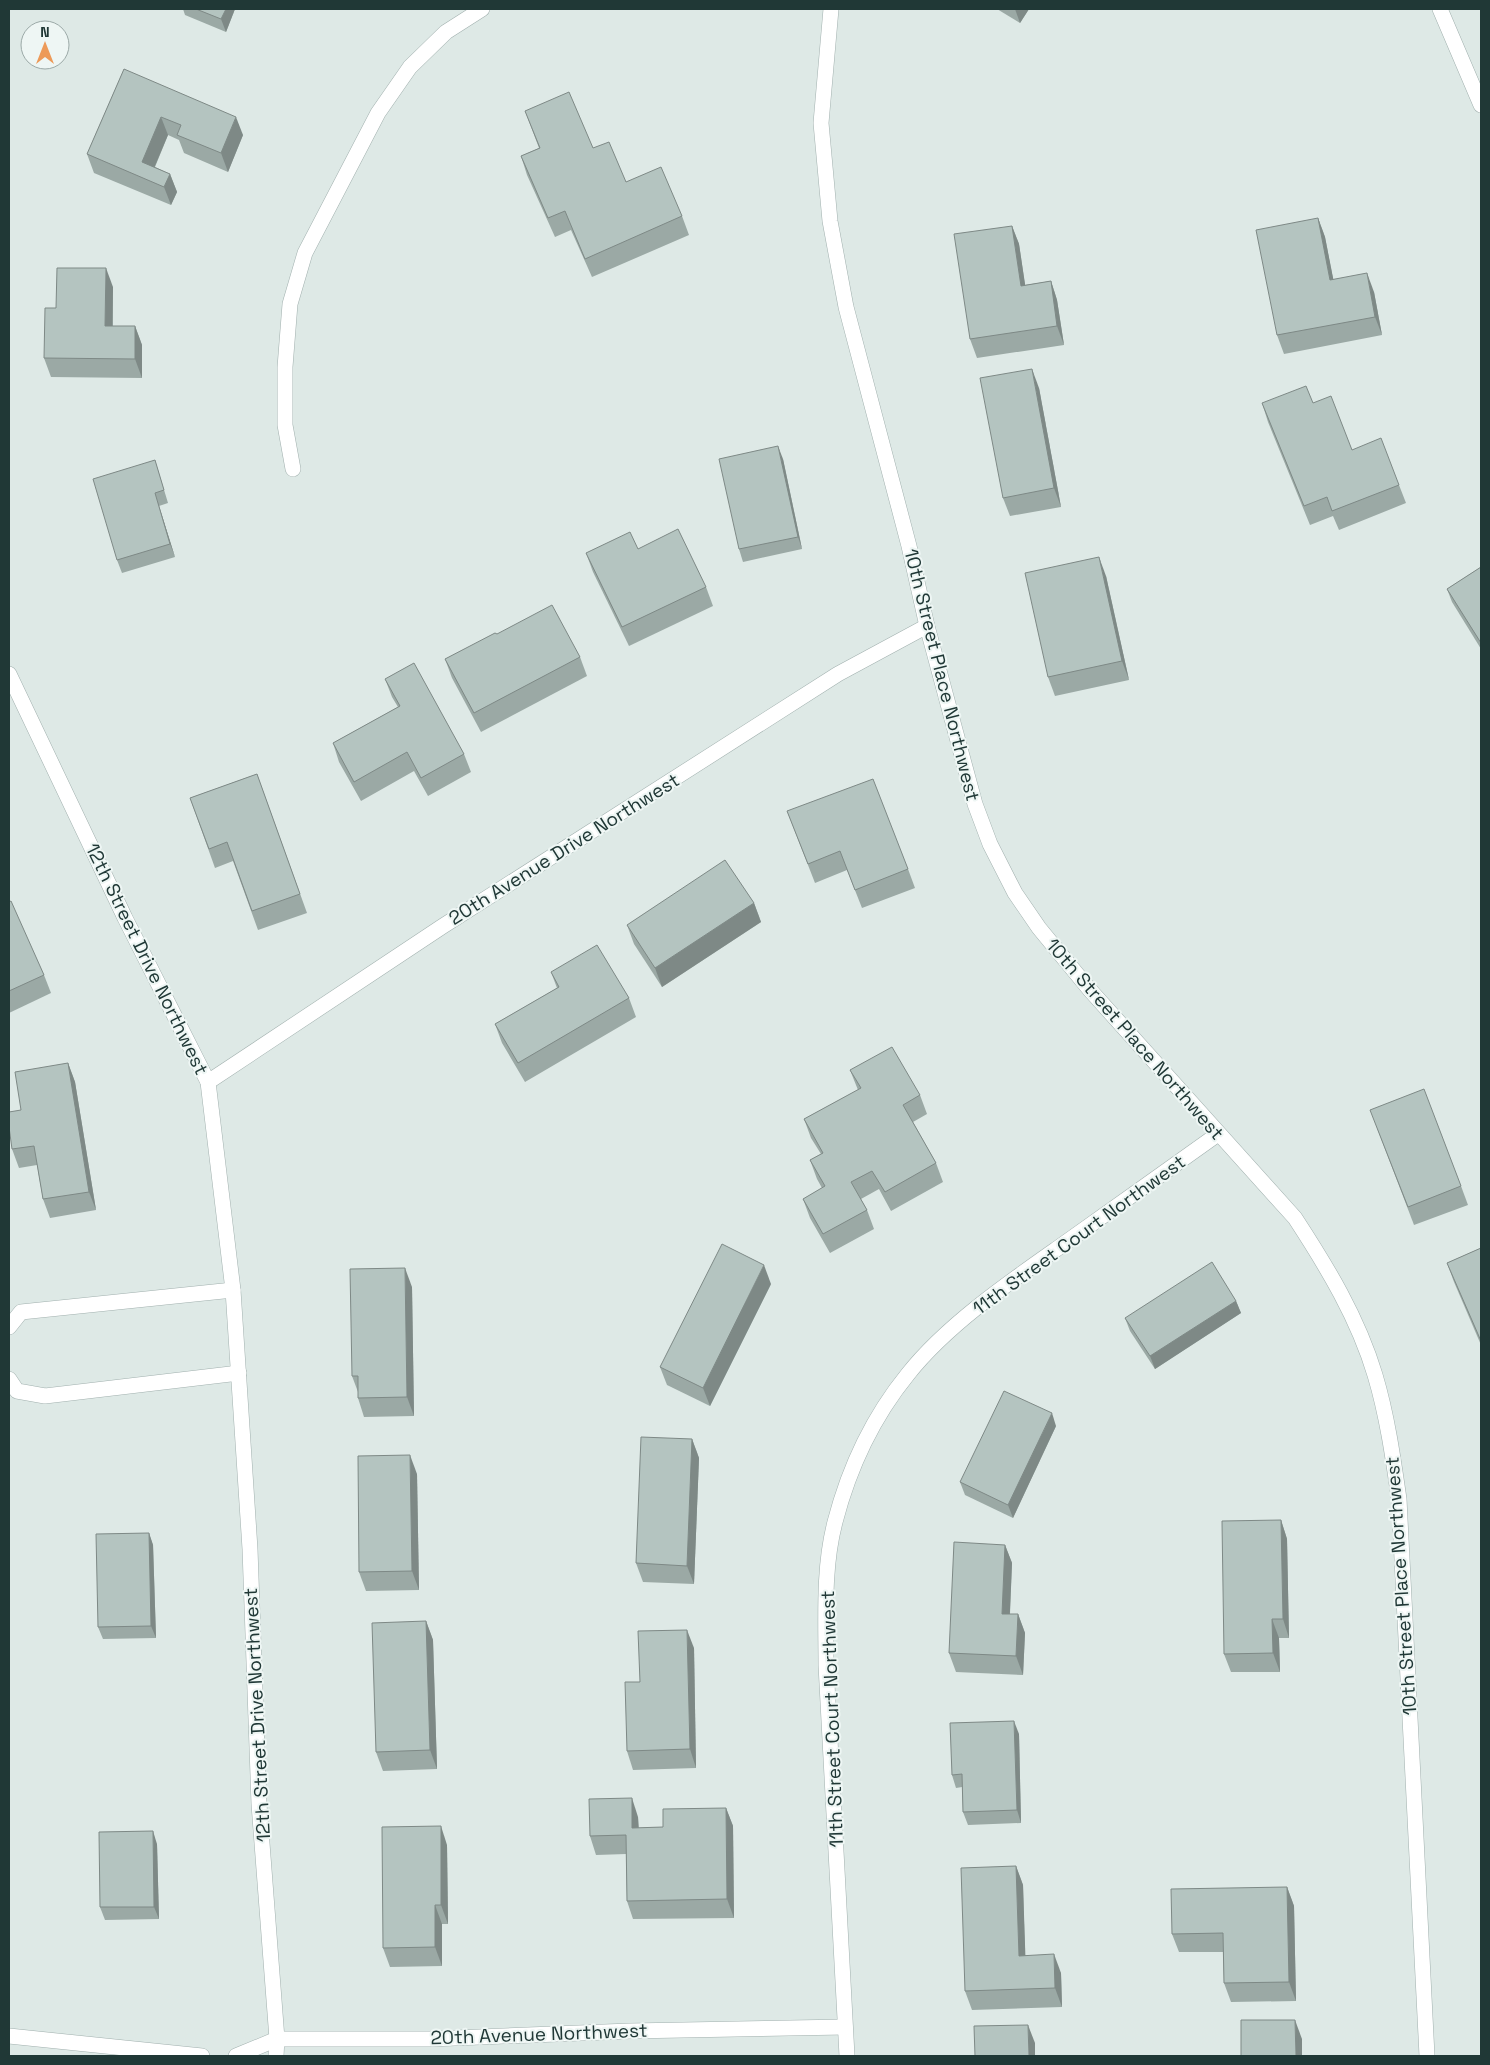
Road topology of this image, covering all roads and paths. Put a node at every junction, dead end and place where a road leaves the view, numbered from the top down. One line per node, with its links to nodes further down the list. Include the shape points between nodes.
1 (482, 9): 5 (street, via 446,32 410,67 378,113 305,253 290,304 285,367 285,425)
2 (831, 9): 6 (street, 10th Street Place Northwest, via 821,123 830,221 846,307 909,546)
3 (1440, 9): 4 (street)
4 (1481, 105)
5 (293, 469)
6 (926, 626): 8 (street, 20th Avenue Drive Northwest, via 838,674 442,926); 9 (street, 10th Street Place Northwest, via 975,804 990,844 1015,893 1090,990)
7 (9, 674): 8 (street, 12th Street Drive Northwest, via 125,918)
8 (208, 1082): 10 (street, 12th Street Drive Northwest)
9 (1218, 1134): 14 (street, 11th Street Court Northwest, via 1006,1284 936,1343 884,1406 847,1482 830,1549 825,1605); 21 (street, 10th Street Place Northwest, via 1295,1218 1341,1293 1374,1373 1390,1436 1399,1499)
10 (233, 1290): 11 (street, via 20,1312); 12 (street, 12th Street Drive Northwest)
11 (9, 1327)
12 (239, 1373): 13 (street, via 45,1396 17,1391); 16 (street, 12th Street Drive Northwest, via 250,1549 259,1804)
13 (9, 1379)
14 (845, 2027): 16 (street, 20th Avenue Northwest, via 430,2039); 20 (street, 11th Street Court Northwest)
15 (9, 2036): 17 (street)
16 (277, 2039): 18 (street, 20th Avenue Northwest); 19 (street, 12th Street Drive Northwest)
17 (202, 2056)
18 (236, 2056)
19 (276, 2056)
20 (847, 2056)
21 (1427, 2056)

